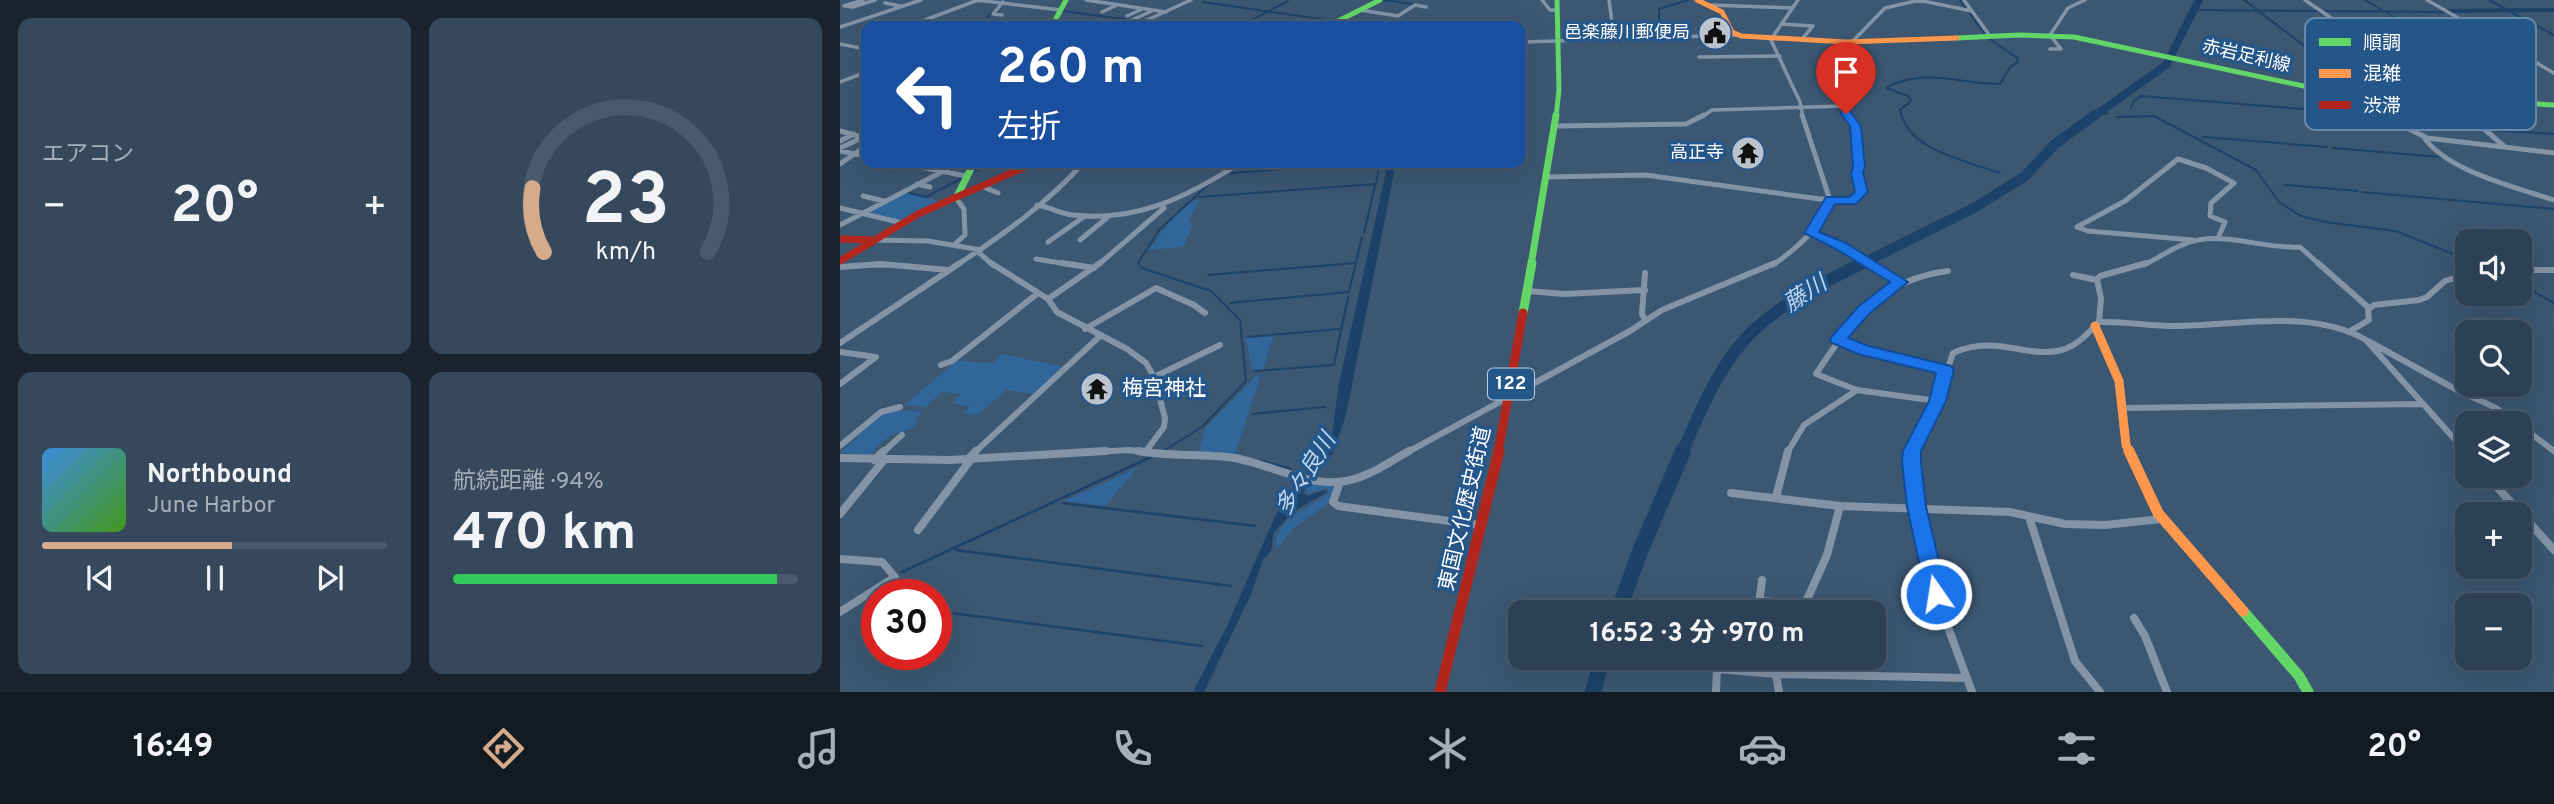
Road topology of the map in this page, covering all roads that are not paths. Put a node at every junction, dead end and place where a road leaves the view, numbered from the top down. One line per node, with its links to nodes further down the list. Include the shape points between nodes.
1 (863, 0): 2 (street, via 844,6)
2 (875, 0)
3 (921, 0): 24 (street)
4 (977, 0): 18 (street); 43 (street)
5 (1066, 0): 29 (main road)
6 (1086, 0): 21 (street)
7 (1191, 0): 34 (street)
8 (1380, 0): 31 (main road)
9 (1542, 0): 22 (street, via 1549,9)
10 (1609, 0): 51 (street)
11 (1697, 0): 23 (main road)
12 (1798, 0): 28 (street)
13 (1919, 0): 32 (street); 57 (street, via 1885,8)
14 (1964, 0): 32 (street)
15 (2085, 0): 50 (street, via 2068,8)
16 (2305, 0): 40 (street)
17 (2427, 0): 41 (street)
18 (1003, 1): 29 (street); 36 (street, via 993,14)
19 (1725, 3): 23 (street); 28 (street)
20 (885, 4): 24 (street)
21 (1119, 5): 25 (street); 33 (street)
22 (1557, 5): 55 (main road, 東国文化歴史街道 / 122)
23 (1710, 5): 49 (main road, via 1725,14)
24 (902, 6): 48 (street)
25 (1126, 6): 27 (street); 35 (street)
26 (1426, 7): 31 (street, via 1415,5 1398,16)
27 (1144, 8): 30 (street); 37 (street)
28 (1793, 8): 47 (street)
29 (1061, 10): 44 (main road)
30 (1154, 10): 34 (street); 38 (street)
31 (1360, 10): 46 (main road)
32 (1972, 11): 52 (street)
33 (1102, 12)
34 (1166, 12): 39 (street)
35 (1110, 13)
36 (1002, 15)
37 (1127, 16)
38 (1141, 16): 39 (street); 42 (street, via 1132,20)
39 (1153, 18): 45 (street)
40 (2331, 18)
41 (2458, 18)
42 (1136, 20)
43 (922, 21)
44 (1054, 21)
45 (1146, 21)
46 (1338, 21)
47 (1781, 24): 53 (street); 54 (street, via 1813,26)
48 (840, 27)
49 (1736, 35): 51 (street); 53 (main road)
50 (2050, 35): 52 (main road); 62 (street, via 2061,50); 70 (main road, 赤岩足利線, via 2091,39)
51 (1614, 37): 55 (street)
52 (1988, 37): 57 (main road)
53 (1771, 38): 54 (main road); 64 (street)
54 (1802, 39): 57 (main road)
55 (1558, 40): 56 (street); 75 (main road, 東国文化歴史街道 / 122)
56 (1526, 42)
57 (1851, 42): 73 (street, via 1862,65)
58 (840, 44): 60 (street)
59 (861, 44): 60 (street)
60 (853, 46): 61 (street); 63 (street)
61 (861, 48)
62 (2050, 49)
63 (840, 50)
64 (1780, 56): 65 (street); 72 (street)
65 (1699, 57)
66 (2536, 63): 67 (street)
67 (2554, 73)
68 (861, 74): 69 (street)
69 (840, 82)
70 (2305, 86)
71 (2536, 105): 74 (main road, 赤岩足利線)
72 (1800, 106): 73 (street); 75 (street, via 1712,110 1686,124); 105 (street)
73 (1844, 106): 105 (street, via 1856,126 1857,173 1863,187 1852,201)
74 (2554, 106)
75 (1556, 126): 98 (main road, 東国文化歴史街道 / 122)
76 (2412, 130): 80 (street)
77 (2485, 130): 84 (street)
78 (840, 131): 79 (street)
79 (854, 134): 81 (street); 83 (street)
80 (2423, 136): 84 (street); 106 (street, via 2433,150 2482,174)
81 (861, 137)
82 (861, 140): 85 (street)
83 (840, 141)
84 (2505, 147): 88 (street)
85 (840, 150): 86 (street)
86 (861, 152)
87 (861, 153): 89 (street)
88 (2554, 153)
89 (840, 166)
90 (925, 168): 96 (street)
91 (950, 168): 96 (street)
92 (971, 168): 97 (main road)
93 (1022, 168): 100 (main road)
94 (1078, 168): 108 (street)
95 (1232, 168): 110 (street)
96 (942, 172): 97 (street); 99 (street)
97 (966, 176): 104 (main road)
98 (1547, 177): 105 (street, via 1646,176); 139 (main road, 東国文化歴史街道 / 122)
99 (917, 184): 101 (street); 107 (street)
100 (981, 186): 102 (street); 104 (main road)
101 (930, 187)
102 (998, 193)
103 (863, 196): 107 (street)
104 (956, 198): 114 (main road); 123 (street, via 965,212 965,235)
105 (1830, 200): 116 (street)
106 (2554, 200)
107 (884, 201): 111 (street)
108 (1037, 205): 112 (street); 124 (street)
109 (840, 208): 111 (street)
110 (1164, 208): 113 (street); 128 (street)
111 (860, 213): 114 (street); 115 (street)
112 (1085, 216): 113 (street); 122 (street)
113 (1108, 217): 120 (street)
114 (902, 222): 119 (main road)
115 (840, 225)
116 (1811, 233): 137 (street); 144 (street, via 1771,265 1668,307)
117 (2218, 238): 121 (street); 121 (street, via 2225,222 2210,216 2211,203 2234,183 2206,167 2178,159 2125,201 2077,227); 142 (street, via 2305,250)
118 (840, 239): 119 (main road)
119 (872, 240): 123 (street); 126 (main road)
120 (1080, 240)
121 (2195, 240): 136 (street, via 2139,267)
122 (1048, 242)
123 (955, 244): 124 (street)
124 (980, 251): 129 (street); 140 (street, via 998,269)
125 (1036, 259): 128 (street)
126 (840, 261)
127 (840, 267): 129 (street, via 881,264)
128 (1094, 268): 141 (street)
129 (950, 270): 151 (street)
130 (2532, 270): 131 (street)
131 (2554, 270)
132 (1948, 271): 137 (street, via 1928,271)
133 (1645, 273): 138 (street)
134 (2073, 275): 136 (street)
135 (2455, 278): 142 (street, via 2438,284 2418,300 2374,304)
136 (2098, 279): 145 (street)
137 (1900, 282): 149 (street, via 1864,310)
138 (1645, 290): 139 (street); 144 (street)
139 (1527, 291): 159 (main road, 東国文化歴史街道 / 122)
140 (1038, 293): 141 (street); 154 (street)
141 (1048, 299): 146 (street, via 1057,312)
142 (2369, 309): 147 (street, via 2369,320)
143 (1205, 313): 146 (street, via 1156,288)
144 (1644, 323): 159 (street)
145 (2097, 324): 147 (street, via 2273,323); 155 (street, via 2061,350 1978,342 1953,354); 163 (main road, via 2119,381)
146 (1085, 329): 148 (street)
147 (2352, 330): 150 (street)
148 (1100, 337): 156 (street, via 1137,356); 170 (street)
149 (1838, 340): 155 (street); 158 (street, via 1816,374)
150 (2366, 340): 161 (street); 167 (street, via 2496,408)
151 (840, 343)
152 (1220, 345): 156 (street)
153 (840, 352): 157 (street, via 876,357)
154 (942, 365)
155 (1945, 370): 160 (street)
156 (1154, 377): 168 (street, via 1165,422)
157 (840, 384)
158 (1857, 390): 160 (street); 176 (street, via 1804,425 1787,453)
159 (1508, 398): 173 (street, via 1364,476); 182 (main road, 東国文化歴史街道 / 122)
160 (1937, 401): 178 (street, via 1912,451)
161 (2423, 404): 163 (street); 165 (street)
162 (900, 407): 166 (street, via 881,412)
163 (2123, 408): 180 (main road, via 2126,445)
164 (902, 435): 171 (street)
165 (2455, 440)
166 (840, 446)
167 (2554, 451)
168 (1146, 452): 170 (street); 173 (street, via 1234,458)
169 (840, 458): 171 (street)
170 (970, 458): 172 (street); 183 (street)
171 (874, 460): 172 (street)
172 (884, 460): 179 (street)
173 (1340, 482): 182 (street, via 1334,502 1338,506)
174 (2498, 488): 184 (street)
175 (1731, 494): 176 (street)
176 (1776, 497): 177 (street)
177 (1840, 506): 178 (street); 188 (street, via 1827,555)
178 (1917, 507): 181 (street, via 2010,512); 194 (street, via 1936,594)
179 (840, 514)
180 (2162, 519): 181 (street, via 2103,525); 201 (main road)
181 (2030, 520): 199 (street, via 2075,661)
182 (1483, 525): 195 (main road, 東国文化歴史街道 / 122)
183 (918, 530)
184 (2554, 550)
185 (840, 559): 189 (street, via 882,562 895,577)
186 (1762, 580): 187 (street)
187 (1759, 600)
188 (1807, 600)
189 (840, 612)
190 (2134, 618): 200 (street)
191 (1717, 670): 196 (street)
192 (1752, 670): 193 (street)
193 (1776, 674): 194 (street); 197 (street)
194 (1967, 678): 198 (street)
195 (1440, 692)
196 (1716, 692)
197 (1779, 692)
198 (1972, 692)
199 (2100, 692)
200 (2167, 692)
201 (2308, 692)

